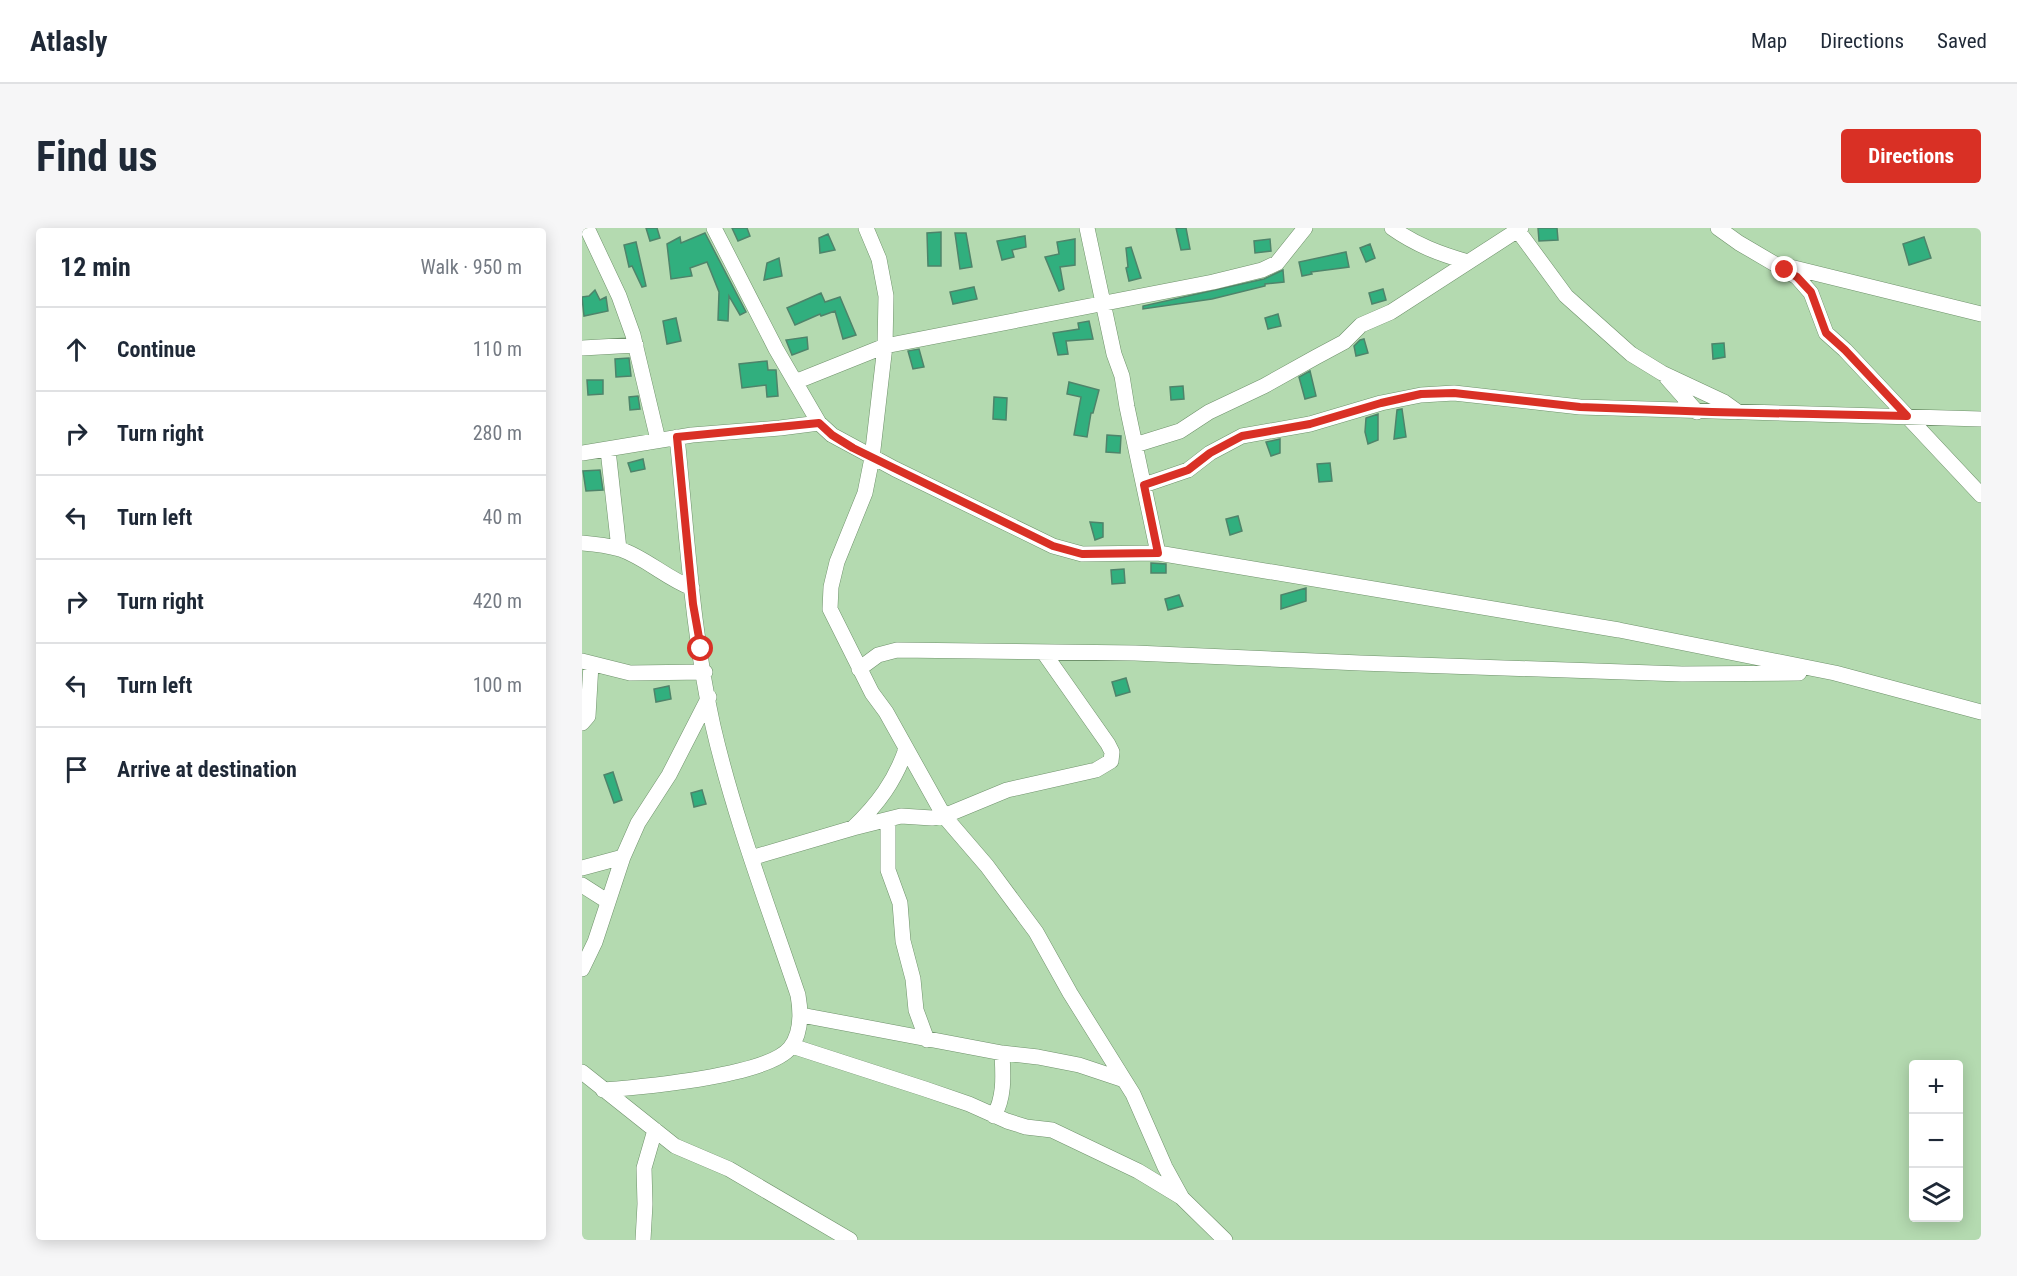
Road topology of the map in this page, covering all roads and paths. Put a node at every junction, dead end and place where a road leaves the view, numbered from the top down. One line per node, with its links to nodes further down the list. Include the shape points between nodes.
1 (587, 228): 13 (street, via 619,296)
2 (714, 228): 17 (street)
3 (866, 228): 14 (street, via 879,259 886,296)
4 (1088, 228): 11 (street)
5 (1305, 228): 11 (street, via 1277,263 1262,270)
6 (1392, 228): 9 (street, via 1410,241)
7 (1718, 228): 10 (street)
8 (1519, 229): 9 (street); 16 (street, via 1566,296 1631,354)
9 (1468, 262): 25 (street, via 1392,312 1361,325 1344,342 1264,386 1209,412 1180,431)
10 (1774, 263): 12 (street); 20 (street, via 1797,277 1811,292 1826,333)
11 (1102, 302): 14 (street); 25 (street)
12 (1981, 314)
13 (636, 345): 15 (street); 24 (street)
14 (885, 345): 17 (street); 28 (street)
15 (582, 348)
16 (1662, 373): 18 (street); 19 (street)
17 (795, 382): 22 (street)
18 (1697, 412): 19 (street); 29 (street, via 1580,407 1454,393 1421,394 1310,424 1242,436 1188,470)
19 (1738, 412): 20 (street)
20 (1907, 416): 21 (street); 30 (street)
21 (1981, 419)
22 (819, 423): 23 (street); 28 (street)
23 (677, 437): 24 (street); 34 (street)
24 (658, 440): 26 (street)
25 (1135, 445): 29 (street)
26 (608, 450): 27 (street); 32 (street)
27 (582, 453)
28 (872, 458): 33 (street, via 1053,546 1082,554); 37 (street, via 865,493 844,541 831,587 830,609)
29 (1144, 485): 33 (street)
30 (1981, 495)
31 (582, 543): 32 (street)
32 (619, 549): 34 (street)
33 (1158, 553): 39 (street, via 1619,630)
34 (692, 588): 38 (street)
35 (1044, 653): 37 (street, via 897,650 879,655); 39 (street, via 1682,674); 44 (street, via 1108,744 1111,761 1096,770 1007,790)
36 (586, 663): 38 (street, via 630,673); 42 (street, via 588,716)
37 (859, 669): 43 (street)
38 (705, 672): 40 (street)
39 (1835, 673): 41 (street)
40 (709, 698): 47 (street); 48 (street, via 725,771)
41 (1981, 712)
42 (582, 723)
43 (906, 749): 44 (street); 46 (street, via 886,792)
44 (944, 816): 45 (street, via 901,816); 58 (street, via 1036,932)
45 (888, 820): 46 (street); 54 (street, via 888,870 900,903 916,1010)
46 (853, 828): 48 (street)
47 (623, 857): 49 (street); 51 (street)
48 (752, 858): 53 (street, via 798,995)
49 (582, 868)
50 (582, 885): 51 (street)
51 (607, 901): 52 (street)
52 (582, 969)
53 (801, 1015): 54 (street); 55 (street)
54 (927, 1040): 56 (street)
55 (792, 1046): 59 (street, via 780,1058 727,1074); 60 (street)
56 (1002, 1053): 58 (street, via 1078,1065); 60 (street, via 1004,1084)
57 (582, 1072): 59 (street)
58 (1124, 1080): 62 (street)
59 (603, 1090): 61 (street)
60 (994, 1116): 62 (street, via 1026,1127 1052,1130)
61 (655, 1130): 63 (street, via 644,1168); 64 (street, via 675,1146 729,1169)
62 (1182, 1198): 65 (street)
63 (643, 1240)
64 (850, 1240)
65 (1225, 1240)

